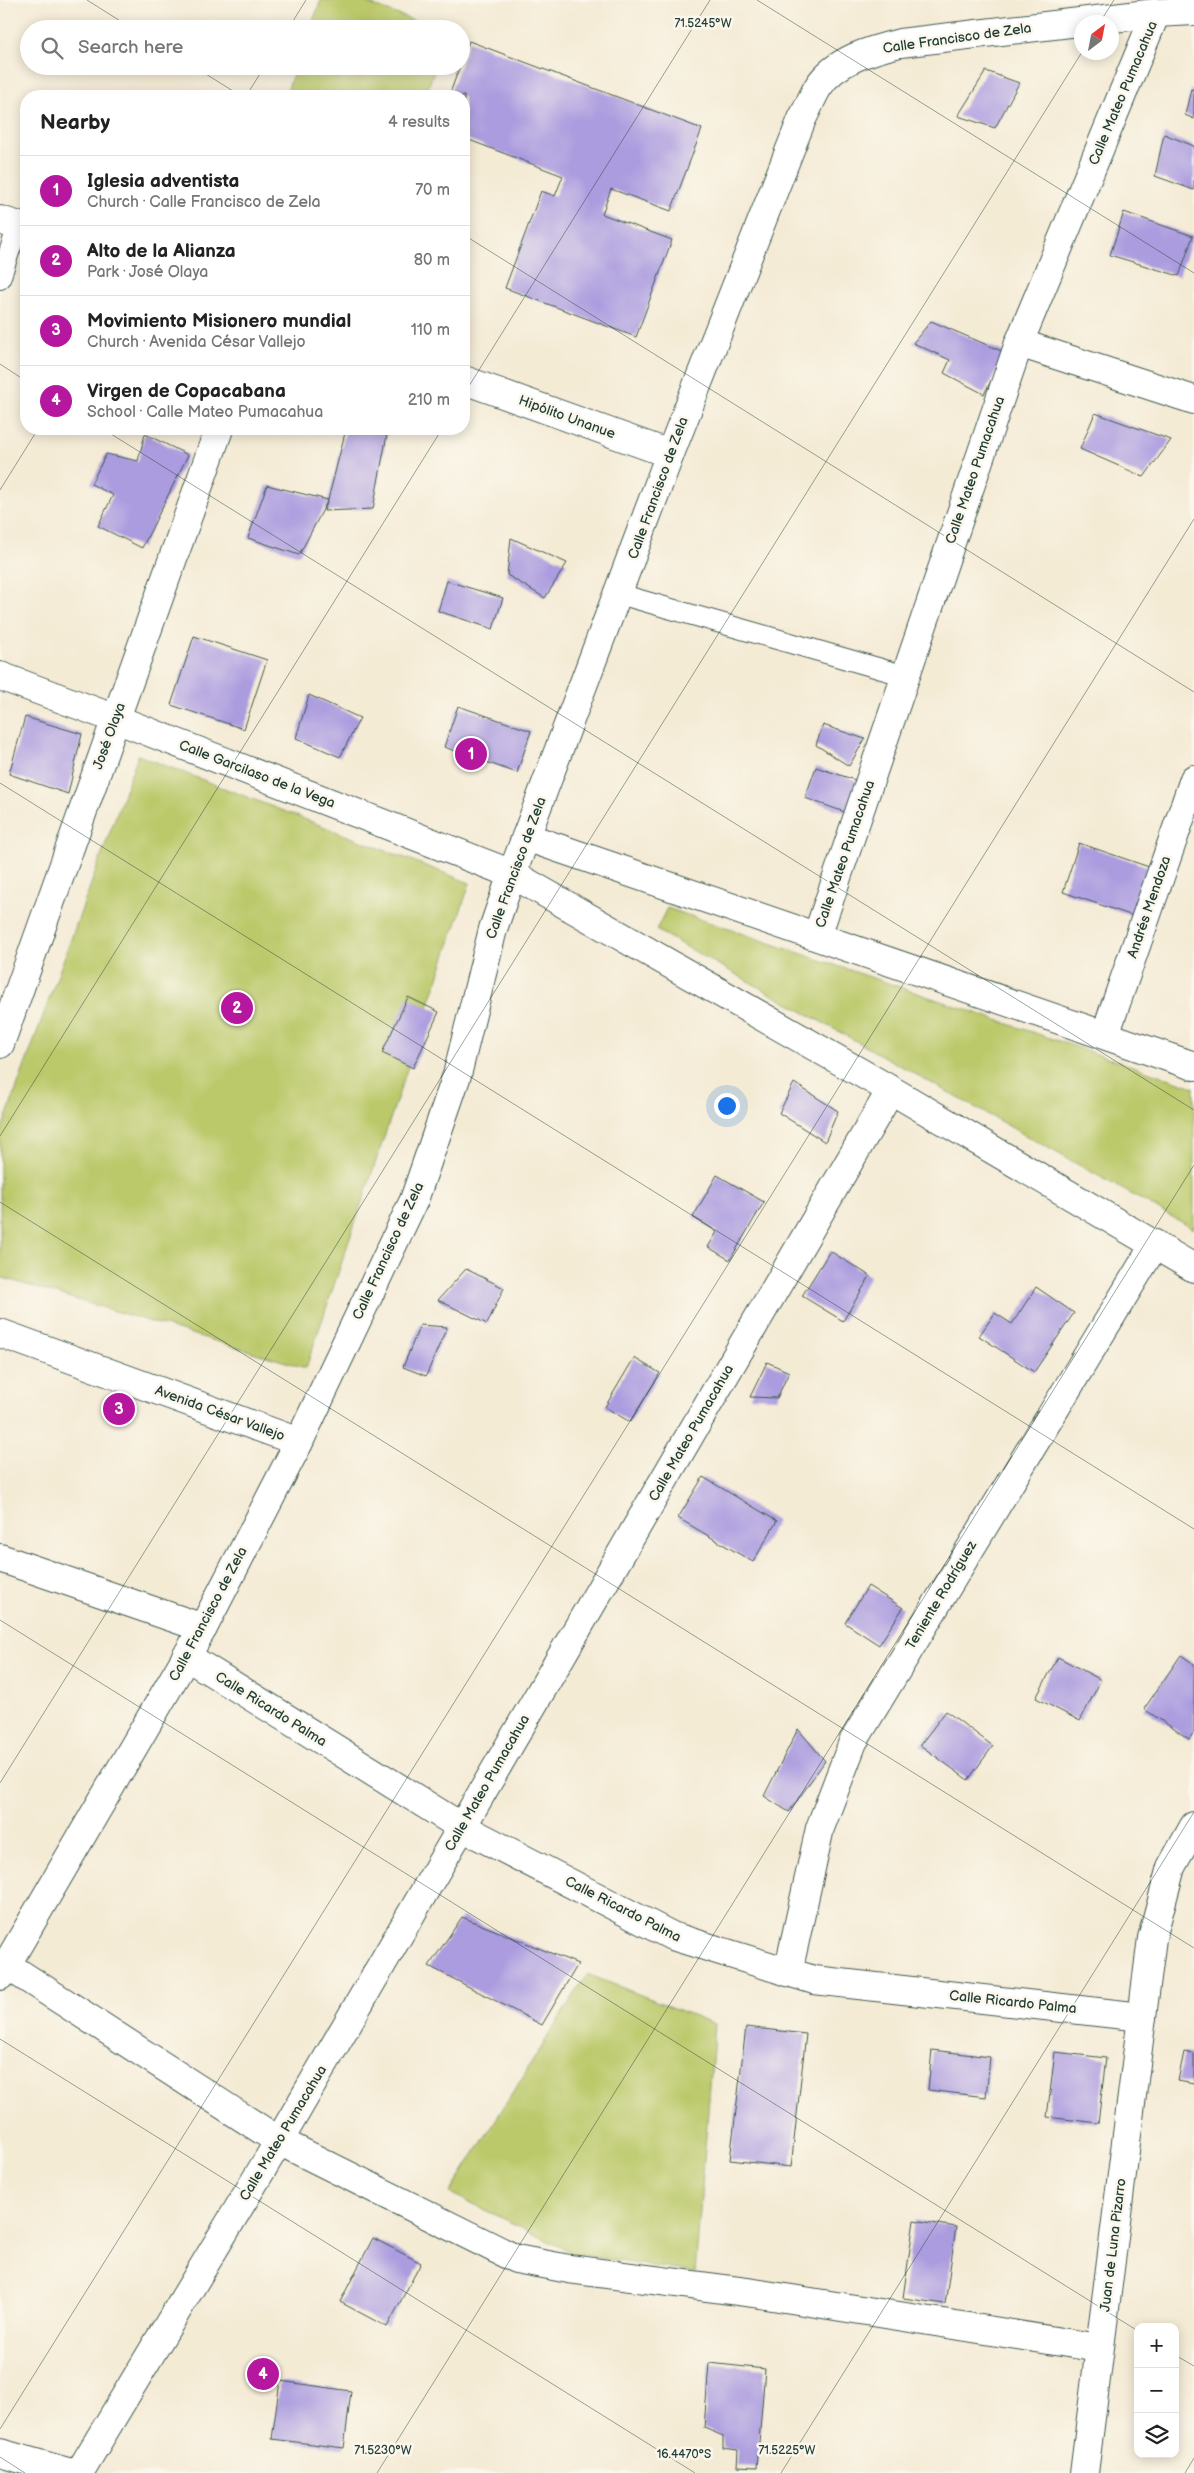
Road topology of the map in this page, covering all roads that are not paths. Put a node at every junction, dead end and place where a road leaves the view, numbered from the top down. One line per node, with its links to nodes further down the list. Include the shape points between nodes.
1 (1194, 11): 2 (street, Calle Francisco de Zela)
2 (1156, 13): 5 (street, Calle Mateo Pumacahua); 9 (street, Calle Francisco de Zela, via 900,43 866,51 843,63 819,85 802,119)
3 (15, 225): 4 (lane)
4 (0, 279)
5 (1019, 343): 7 (street); 12 (street, Calle Mateo Pumacahua)
6 (470, 382): 9 (street, Hipólito Unanue)
7 (1194, 400)
8 (217, 435): 13 (street, José Olaya)
9 (670, 454): 10 (street, Calle Francisco de Zela)
10 (619, 594): 12 (lane); 15 (street, Calle Francisco de Zela)
11 (0, 676): 13 (street, Calle Garcilaso de la Vega)
12 (906, 676): 17 (street, Calle Mateo Pumacahua)
13 (116, 719): 16 (street, Calle Garcilaso de la Vega); 19 (street, José Olaya)
14 (1194, 779): 18 (street, Andrés Mendoza)
15 (526, 837): 16 (street, Calle Francisco de Zela); 17 (street)
16 (512, 874): 21 (street, Calle Garcilaso de la Vega); 25 (street, Calle Francisco de Zela, via 493,929 457,1075 414,1200)
17 (817, 936): 18 (street)
18 (1105, 1035): 20 (street)
19 (0, 1044)
20 (1194, 1066)
21 (891, 1090): 22 (street, Calle Garcilaso de la Vega); 29 (street, Calle Mateo Pumacahua)
22 (1155, 1244): 23 (street, Calle Garcilaso de la Vega); 32 (street, Teniente Rodríguez, via 853,1742 820,1828)
23 (1194, 1268)
24 (0, 1333): 25 (street, Avenida César Vallejo)
25 (299, 1442): 27 (street, Calle Francisco de Zela)
26 (0, 1558): 27 (street)
27 (203, 1628): 28 (street, Calle Francisco de Zela)
28 (186, 1656): 29 (street, Calle Ricardo Palma); 31 (street, Calle Francisco de Zela)
29 (462, 1826): 32 (street, Calle Ricardo Palma, via 672,1936); 34 (street, Calle Mateo Pumacahua)
30 (1194, 1826): 33 (street, Juan de Luna Pizarro, via 1171,1867 1152,1938)
31 (3, 1970): 34 (street)
32 (788, 1972): 33 (street, Calle Ricardo Palma, via 814,1980)
33 (1142, 2017): 35 (street, Juan de Luna Pizarro)
34 (279, 2141): 35 (street, via 516,2259); 38 (street, Calle Mateo Pumacahua)
35 (1099, 2348): 39 (street, Juan de Luna Pizarro)
36 (0, 2453): 37 (street)
37 (71, 2473)
38 (78, 2473)
39 (1084, 2473)

